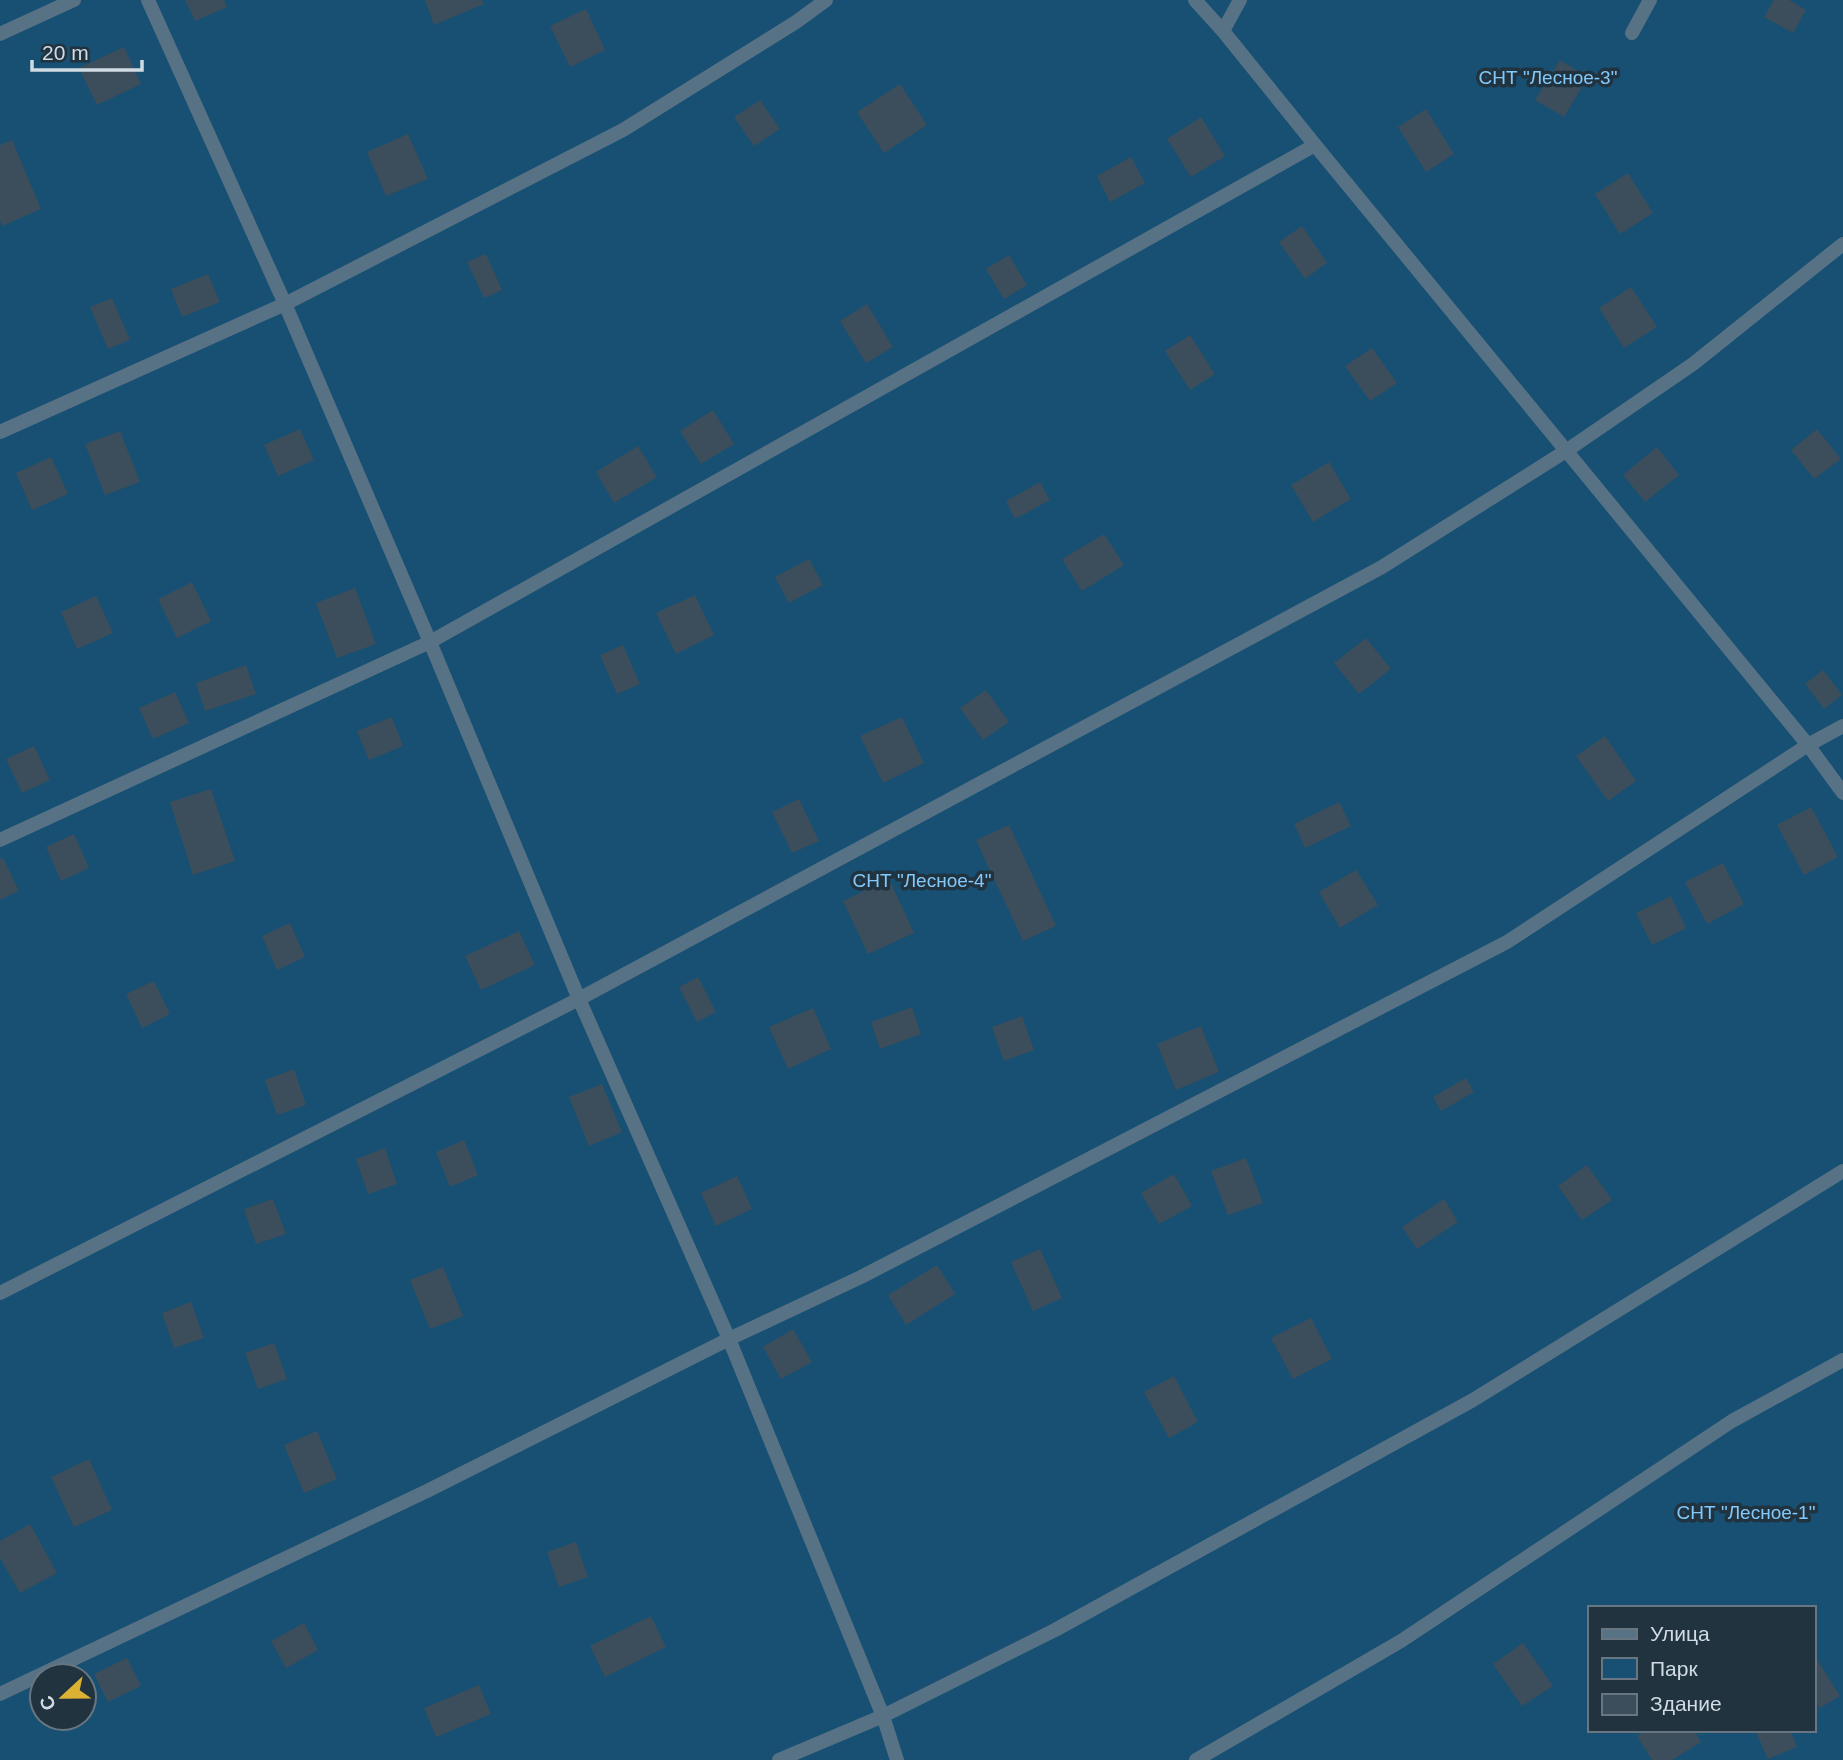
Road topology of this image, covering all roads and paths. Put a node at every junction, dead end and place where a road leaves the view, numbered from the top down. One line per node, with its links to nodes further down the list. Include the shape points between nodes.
1 (74, 0): 9 (street)
2 (148, 0): 12 (street)
3 (826, 0): 12 (street, via 623,130)
4 (1195, 0): 7 (street)
5 (1240, 0): 7 (street)
6 (1650, 0): 8 (street)
7 (1223, 31): 10 (street)
8 (1632, 33)
9 (0, 34)
10 (1315, 145): 14 (street); 15 (street)
11 (1843, 244): 14 (street, via 1693,364)
12 (285, 304): 13 (street); 15 (street)
13 (0, 432)
14 (1566, 451): 17 (street); 20 (street, via 1382,567)
15 (430, 642): 19 (street); 20 (street)
16 (1843, 726): 17 (street)
17 (1808, 745): 18 (street); 23 (street, via 1507,942 873,1270)
18 (1843, 793)
19 (0, 840)
20 (579, 999): 22 (street); 23 (street)
21 (1843, 1171): 26 (street, via 1473,1400 1055,1630)
22 (0, 1293)
23 (729, 1339): 25 (street, via 414,1497); 26 (street)
24 (1843, 1360): 29 (street, via 1732,1421 1401,1641)
25 (0, 1694)
26 (883, 1716): 27 (street); 28 (street)
27 (779, 1760)
28 (897, 1760)
29 (1196, 1760)

